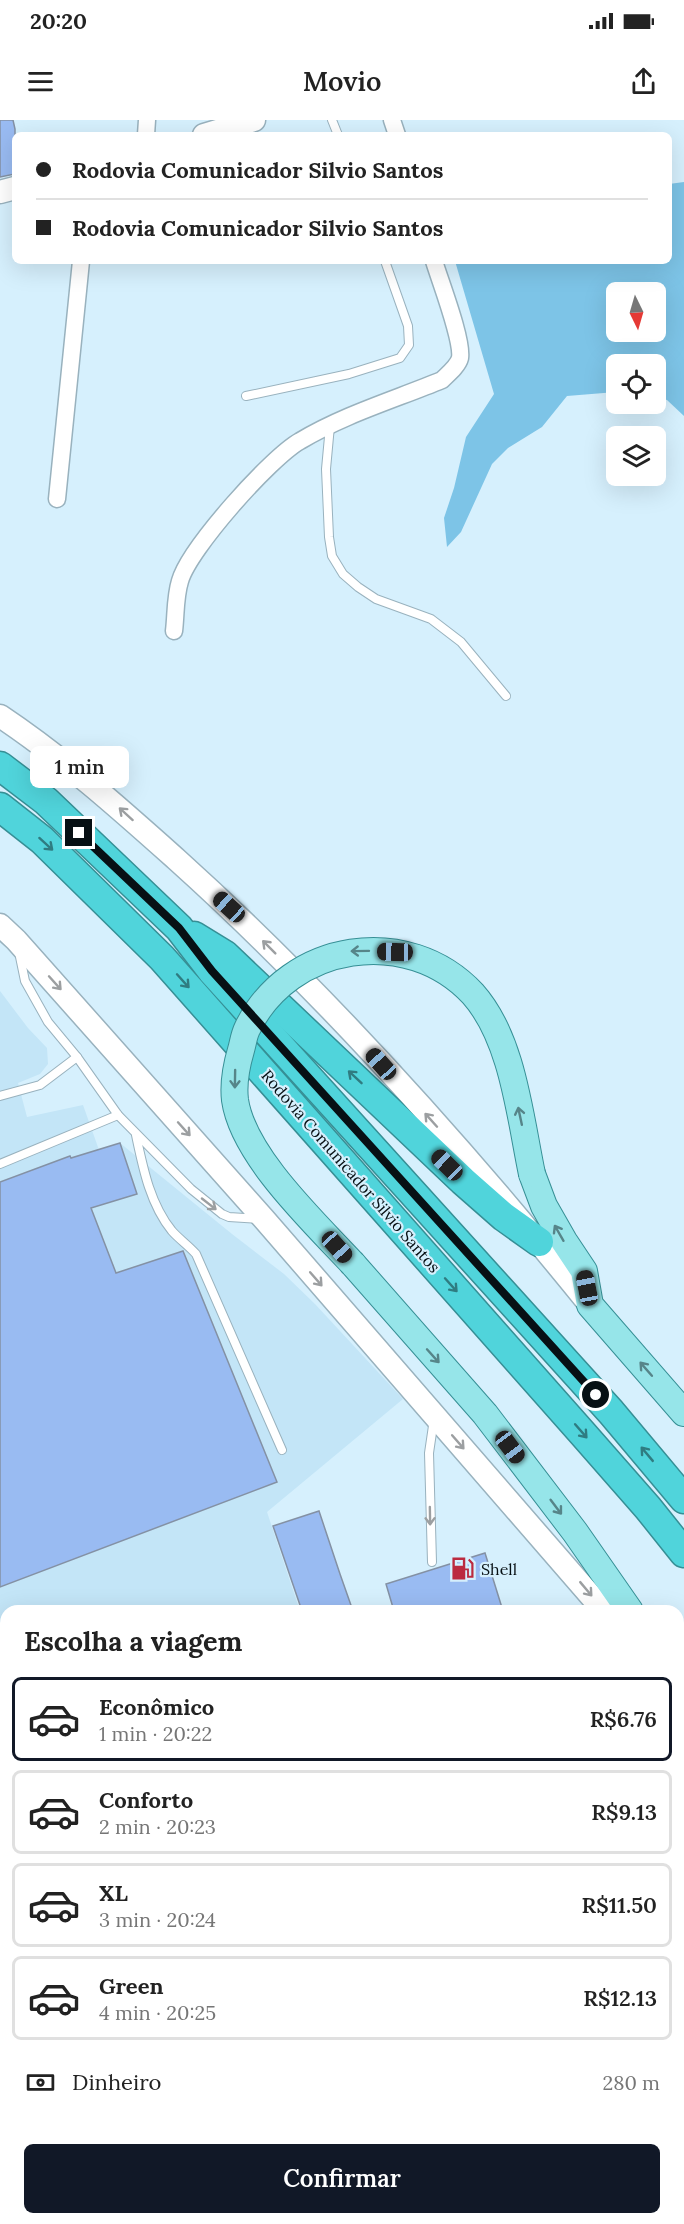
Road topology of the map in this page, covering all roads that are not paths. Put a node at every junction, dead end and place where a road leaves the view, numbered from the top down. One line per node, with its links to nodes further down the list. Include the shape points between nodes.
1 (246, 126): 2 (main road)
2 (218, 132)
3 (81, 264): 8 (street)
4 (386, 264): 6 (lane, via 408,326 409,345 400,358 349,374)
5 (435, 264): 7 (street, via 459,342 460,358 454,368 442,380)
6 (246, 396)
7 (330, 425): 9 (street, via 298,442 259,476 208,535 184,570); 10 (lane, via 326,469 329,537 333,556 344,574 376,599 431,619 461,642)
8 (57, 499)
9 (174, 631)
10 (506, 696)
11 (0, 716): 22 (main road, one-way to 11, via 317,994 229,907 115,804)
12 (0, 766): 14 (highway, Rodovia Comunicador Silvio Santos, via 46,801)
13 (0, 807): 28 (highway, Rodovia Comunicador Silvio Santos, one-way to 28, via 42,840 162,958 606,1459)
14 (179, 928): 22 (highway, one-way to 14, via 463,1181 225,955); 27 (highway, Rodovia Comunicador Silvio Santos, one-way to 14, via 603,1403 212,971)
15 (8, 933): 16 (lane, via 25,981 48,1022); 21 (main road, one-way to 21)
16 (77, 1057): 17 (lane, via 40,1085); 18 (lane)
17 (0, 1096)
18 (118, 1114): 19 (lane); 20 (lane)
19 (136, 1135): 21 (lane, one-way to 21, via 222,1214); 26 (lane, via 145,1177 159,1212 196,1254)
20 (0, 1164)
21 (264, 1219): 25 (main road, one-way to 25)
22 (539, 1242): 23 (main road)
23 (590, 1305): 24 (main road, one-way to 23); 31 (main road, one-way to 31, bridge, via 584,1271 543,1206 532,1174 509,1065 491,1020 474,995 453,976 417,957 352,951 318,960 270,995 247,1029 235,1071 235,1101 245,1131 275,1178 485,1414)
24 (684, 1413)
25 (435, 1416): 29 (lane, one-way to 29, via 429,1453); 30 (main road, one-way to 30)
26 (282, 1449)
27 (684, 1499)
28 (684, 1553)
29 (432, 1562)
30 (599, 1605)
31 (626, 1605)

